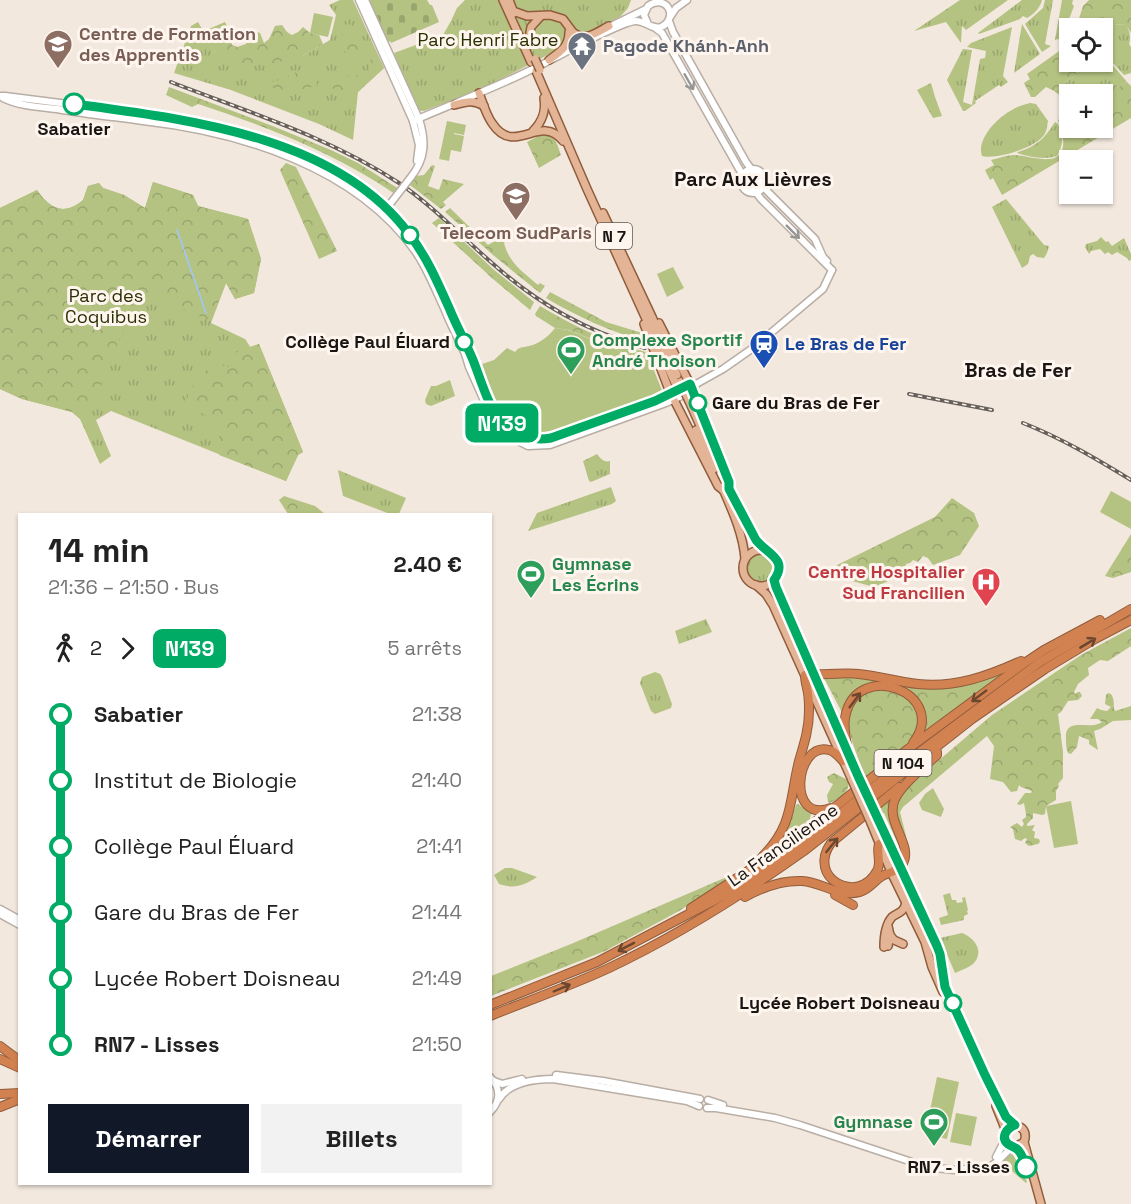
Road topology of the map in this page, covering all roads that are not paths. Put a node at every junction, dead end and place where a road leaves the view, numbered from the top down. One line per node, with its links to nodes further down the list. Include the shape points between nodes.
1 (359, 0): 24 (main road)
2 (365, 0): 24 (main road)
3 (503, 0): 18 (main road)
4 (509, 0): 9 (main road)
5 (680, 0): 7 (main road)
6 (687, 0): 11 (main road)
7 (663, 3): 8 (main road, via 653,3); 11 (main road, via 669,9)
8 (646, 9): 12 (main road, via 645,18); 13 (main road)
9 (513, 11): 10 (main road, via 527,16); 15 (main road)
10 (543, 15): 14 (main road, via 560,17); 15 (main road, via 531,27)
11 (669, 19): 12 (main road, via 664,26); 27 (main road)
12 (651, 25): 16 (main road, via 628,22); 28 (main road, one-way to 28, via 662,33)
13 (609, 26): 14 (main road, via 589,37); 16 (main road)
14 (571, 31): 16 (main road); 17 (main road, via 565,47)
15 (528, 44): 18 (main road)
16 (580, 44): 17 (main road)
17 (549, 60): 20 (main road)
18 (533, 61): 19 (main road, bridge)
19 (538, 73): 25 (main road, via 545,110); 26 (main road, N 7); 34 (main road, N 7)
20 (479, 93): 22 (main road); 23 (main road)
21 (0, 96): 31 (main road, via 42,107 211,132 313,168)
22 (454, 105): 23 (main road, via 476,101); 24 (main road)
23 (484, 106): 25 (main road, via 500,131 516,137)
24 (416, 120): 31 (main road, bridge, via 418,159 411,177)
25 (532, 133): 26 (main road, via 551,130)
26 (569, 147): 33 (main road, N 7)
27 (751, 169): 28 (main road); 29 (main road)
28 (742, 174): 30 (main road, via 742,187)
29 (764, 187): 30 (main road); 32 (main road, via 815,239)
30 (756, 193): 32 (main road, one-way to 32)
31 (387, 209): 37 (main road, via 429,264 492,406 510,430 530,439 551,438 655,401); 38 (main road, via 426,269 489,413 508,435 528,446 550,446)
32 (832, 270): 36 (main road, via 823,289 777,328)
33 (624, 271): 35 (main road, N 7); 37 (main road)
34 (641, 295): 35 (main road, N 7); 36 (main road)
35 (678, 384): 39 (main road, N 7, bridge)
36 (694, 386): 37 (main road); 39 (main road, via 729,482)
37 (674, 400): 38 (main road); 39 (main road, via 718,486)
38 (666, 403)
39 (726, 489): 40 (main road, N 7, via 751,532); 41 (main road, N 7)
40 (768, 551): 41 (main road, via 753,551); 42 (main road, via 779,566)
41 (745, 558): 43 (main road, via 744,573)
42 (774, 580): 43 (main road); 47 (main road)
43 (756, 585): 47 (main road, via 773,605)
44 (1131, 608): 46 (highway, via 1125,607); 66 (highway, La Francilienne / N 104, via 1040,662 778,861)
45 (1131, 620): 48 (highway, La Francilienne / N 104, one-way to 45, via 1046,669)
46 (1044, 651): 47 (highway, via 985,676 945,685 855,674); 49 (highway, one-way to 49)
47 (809, 673): 51 (main road); 56 (highway, via 805,681 809,704 807,735 790,812 774,843)
48 (972, 719): 50 (highway); 68 (highway, La Francilienne / N 104, via 804,851)
49 (908, 749): 51 (highway, one-way to 49, via 848,710 862,691 878,686 902,691 918,707 920,730); 52 (highway)
50 (937, 752): 54 (highway, one-way to 50, via 879,867 864,884 851,888 840,885 825,870 825,853 831,843); 55 (highway, via 900,791 894,803 894,821 905,850)
51 (846, 758): 52 (highway, via 827,749 815,752 804,766 800,782 804,800 813,808 825,810); 53 (main road, bridge)
52 (840, 803): 56 (highway)
53 (874, 820): 54 (main road); 55 (main road)
54 (879, 844): 57 (main road)
55 (900, 867): 57 (highway); 88 (main road, via 940,954 945,987 1006,1117)
56 (748, 871): 66 (highway, via 680,915)
57 (891, 872): 58 (highway, via 855,893); 59 (main road)
58 (797, 881): 60 (highway); 68 (highway, via 768,886)
59 (906, 903): 63 (main road); 64 (main road)
60 (853, 904)
61 (0, 909): 65 (main road)
62 (0, 914): 67 (main road)
63 (900, 914): 64 (main road); 69 (main road)
64 (911, 914): 89 (main road)
65 (18, 919)
66 (678, 921): 72 (highway, La Francilienne / N 104, one-way to 72, via 597,962)
67 (18, 924)
68 (691, 924): 73 (highway, La Francilienne / N 104, one-way to 68, via 608,969)
69 (888, 926): 70 (main road); 70 (main road, via 884,936 886,947)
70 (890, 935): 71 (main road)
71 (903, 944)
72 (492, 1004)
73 (492, 1017)
74 (0, 1046): 76 (highway)
75 (0, 1059): 77 (highway)
76 (18, 1059)
77 (18, 1067)
78 (492, 1079): 79 (main road, via 502,1084 554,1075); 83 (main road)
79 (619, 1084): 82 (main road); 85 (main road)
80 (18, 1093): 81 (highway)
81 (0, 1094)
82 (654, 1096): 83 (main road, via 545,1079 509,1088); 85 (main road)
83 (498, 1099): 87 (main road)
84 (18, 1100): 86 (highway)
85 (702, 1104): 90 (main road, via 709,1104 708,1100 801,1121 935,1164 985,1164 997,1156); 92 (main road, via 800,1125 936,1168 989,1167)
86 (0, 1107)
87 (492, 1110)
88 (1015, 1125): 89 (main road); 91 (main road, via 1024,1130)
89 (1006, 1131): 90 (main road)
90 (1005, 1140): 92 (main road)
91 (1024, 1142): 92 (main road); 93 (main road)
92 (1014, 1146): 93 (main road)
93 (1039, 1204)

